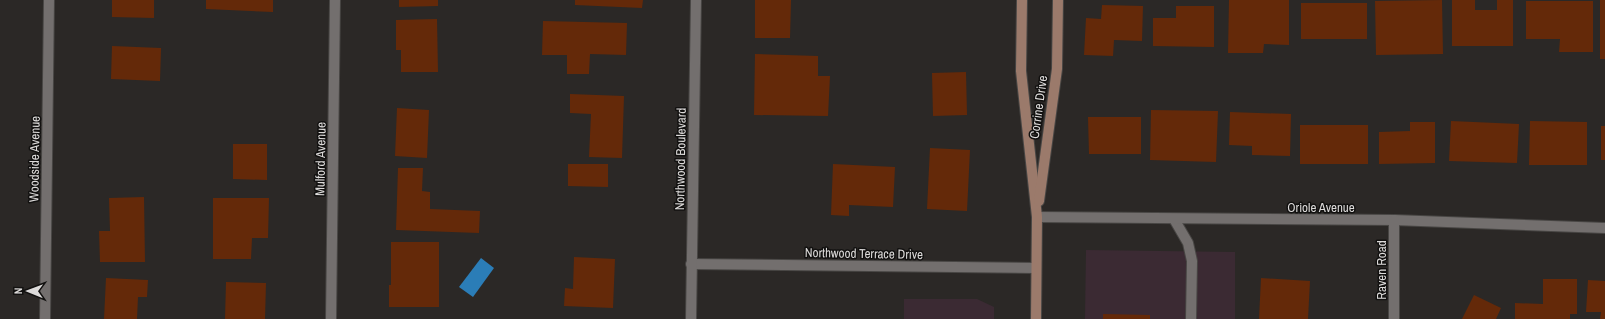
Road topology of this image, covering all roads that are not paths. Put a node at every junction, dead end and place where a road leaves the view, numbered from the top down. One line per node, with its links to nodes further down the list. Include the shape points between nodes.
1 (49, 0): 12 (street, Woodside Avenue)
2 (335, 0): 13 (street, Mulford Avenue)
3 (696, 0): 10 (street, Northwood Boulevard)
4 (1022, 0): 6 (street, Corrine Drive, via 1021,71)
5 (1058, 0): 6 (street, Corrine Drive, via 1057,69)
6 (1037, 217): 7 (street, Oriole Avenue); 11 (street, Corrine Drive)
7 (1174, 219): 8 (street, Oriole Avenue); 16 (street, via 1188,243 1193,272)
8 (1394, 220): 9 (street, Oriole Avenue); 17 (street, Raven Road)
9 (1605, 228)
10 (691, 264): 11 (street, Northwood Terrace Drive); 14 (street, Northwood Boulevard)
11 (1036, 268): 15 (street, Corrine Drive)
12 (45, 319)
13 (331, 319)
14 (691, 319)
15 (1036, 319)
16 (1191, 319)
17 (1394, 319)

